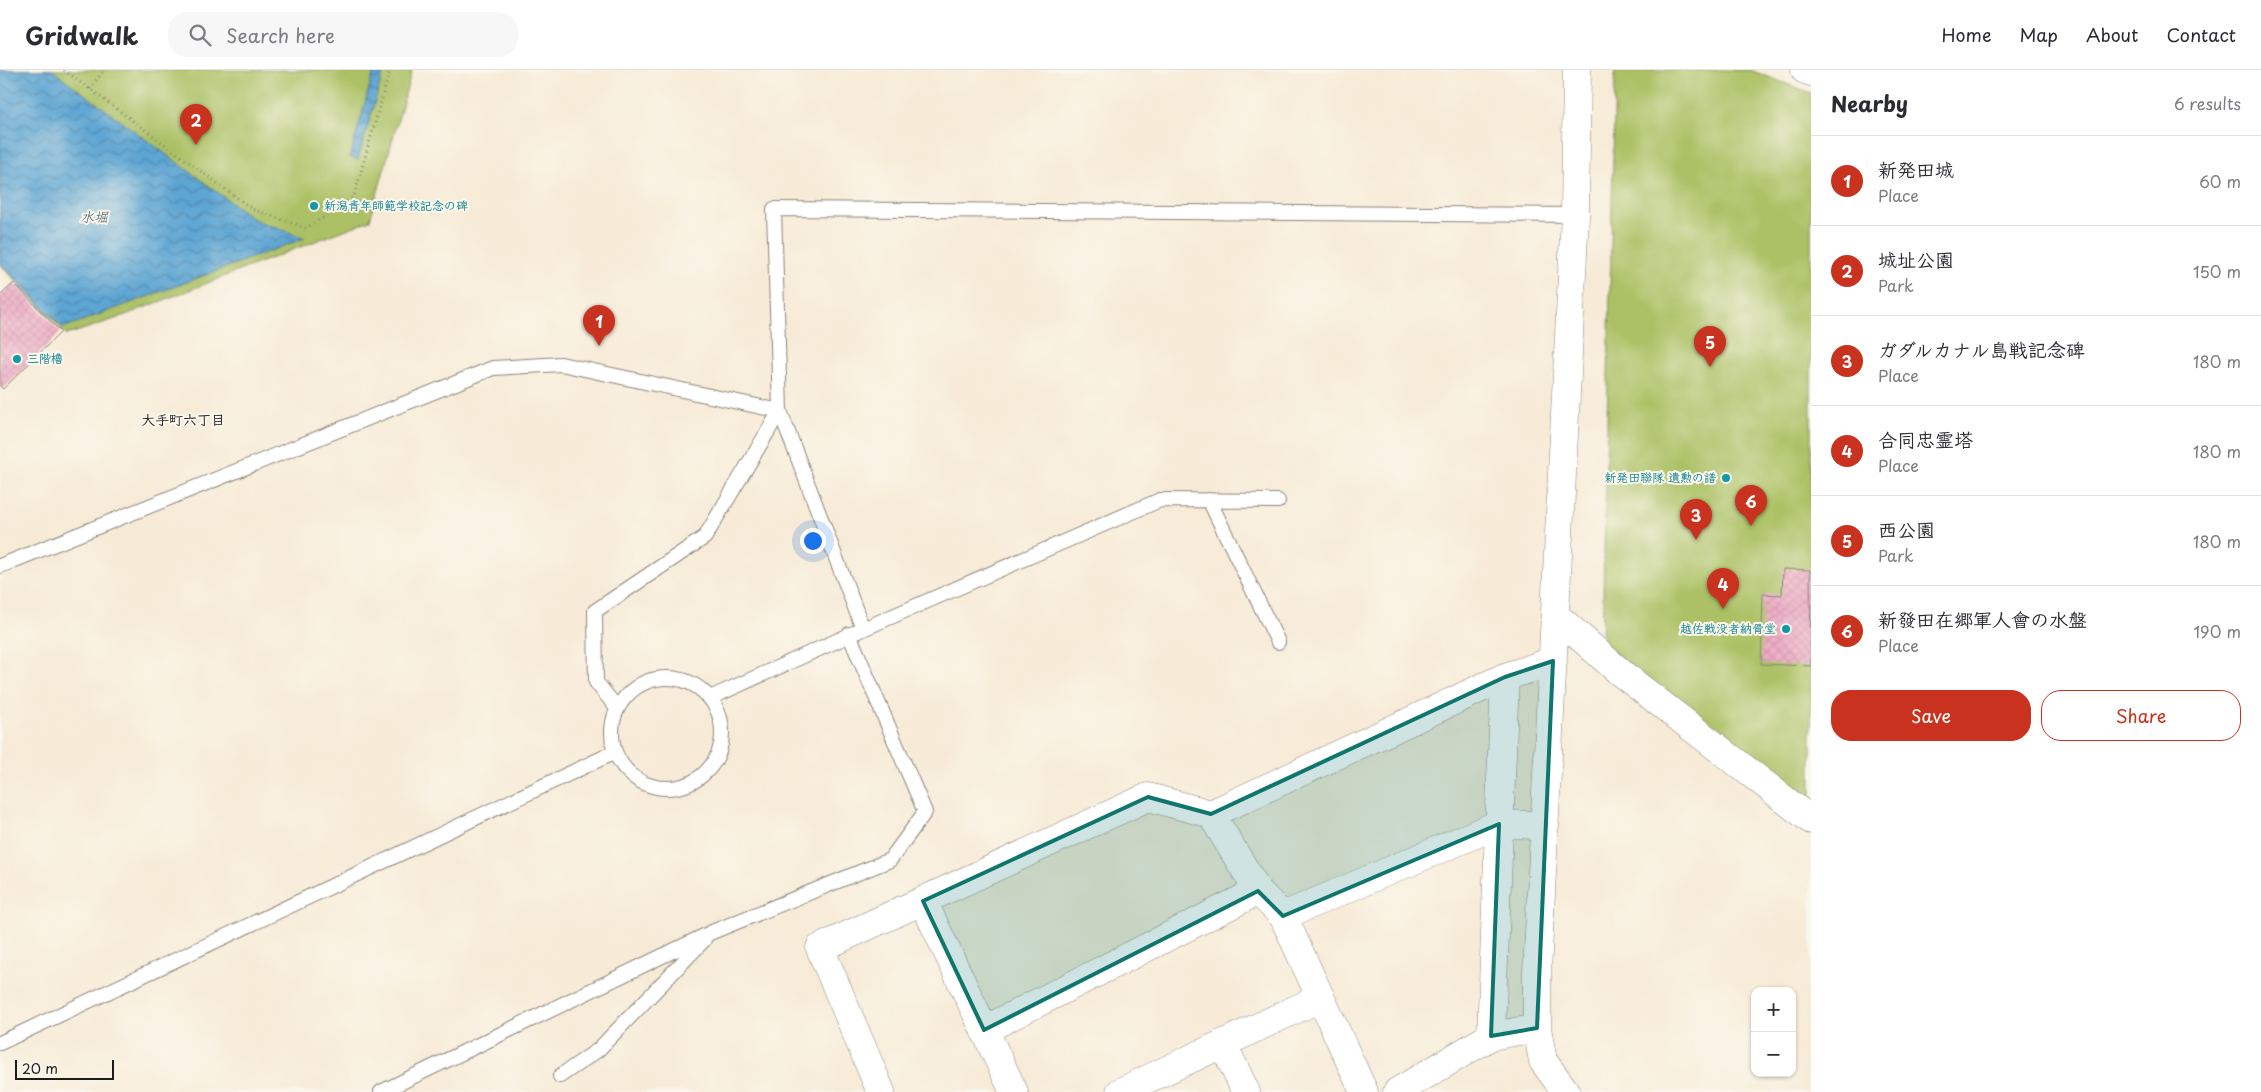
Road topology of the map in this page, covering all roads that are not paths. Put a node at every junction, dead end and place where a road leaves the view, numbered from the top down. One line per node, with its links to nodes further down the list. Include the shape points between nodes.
1 (1577, 70): 4 (street)
2 (1806, 70): 3 (street)
3 (1811, 72)
4 (1575, 214): 5 (lane, via 774,209); 9 (street)
5 (780, 411): 8 (lane, via 561,364 493,368); 10 (lane); 16 (lane, via 705,537 595,611 596,682)
6 (1209, 500): 7 (lane); 10 (lane, via 1160,500); 12 (lane)
7 (1278, 501)
8 (0, 566)
9 (1555, 615): 13 (street); 19 (street, via 1621,672)
10 (863, 629): 11 (lane)
11 (849, 634): 15 (lane); 25 (lane, via 925,812 890,860)
12 (1278, 642)
13 (1553, 661): 14 (street); 21 (street)
14 (1505, 677): 18 (street); 20 (street)
15 (710, 698): 16 (lane, via 698,686 666,677 636,686); 17 (lane, via 720,720 721,744 716,759 693,781 678,787 646,784 632,776)
16 (617, 708): 17 (lane, via 612,723)
17 (615, 752): 30 (lane)
18 (1210, 814): 22 (street); 23 (street, via 1148,798)
19 (1811, 820)
20 (1499, 824): 21 (street); 24 (street); 29 (street)
21 (1545, 825): 27 (street, via 1537,972)
22 (1258, 891): 24 (street); 28 (street)
23 (923, 901): 28 (street); 35 (street, via 820,948)
24 (1283, 916): 26 (street)
25 (712, 932): 32 (lane, via 598,1050); 34 (lane)
26 (1320, 998): 31 (street); 38 (street)
27 (1538, 1028): 29 (street); 40 (street, via 1543,1061)
28 (984, 1030): 36 (street)
29 (1491, 1036): 39 (street)
30 (0, 1043)
31 (1223, 1044): 33 (street); 37 (street)
32 (560, 1076)
33 (1125, 1091)
34 (381, 1092)
35 (881, 1092)
36 (1014, 1092)
37 (1246, 1092)
38 (1364, 1092)
39 (1397, 1092)
40 (1566, 1092)

